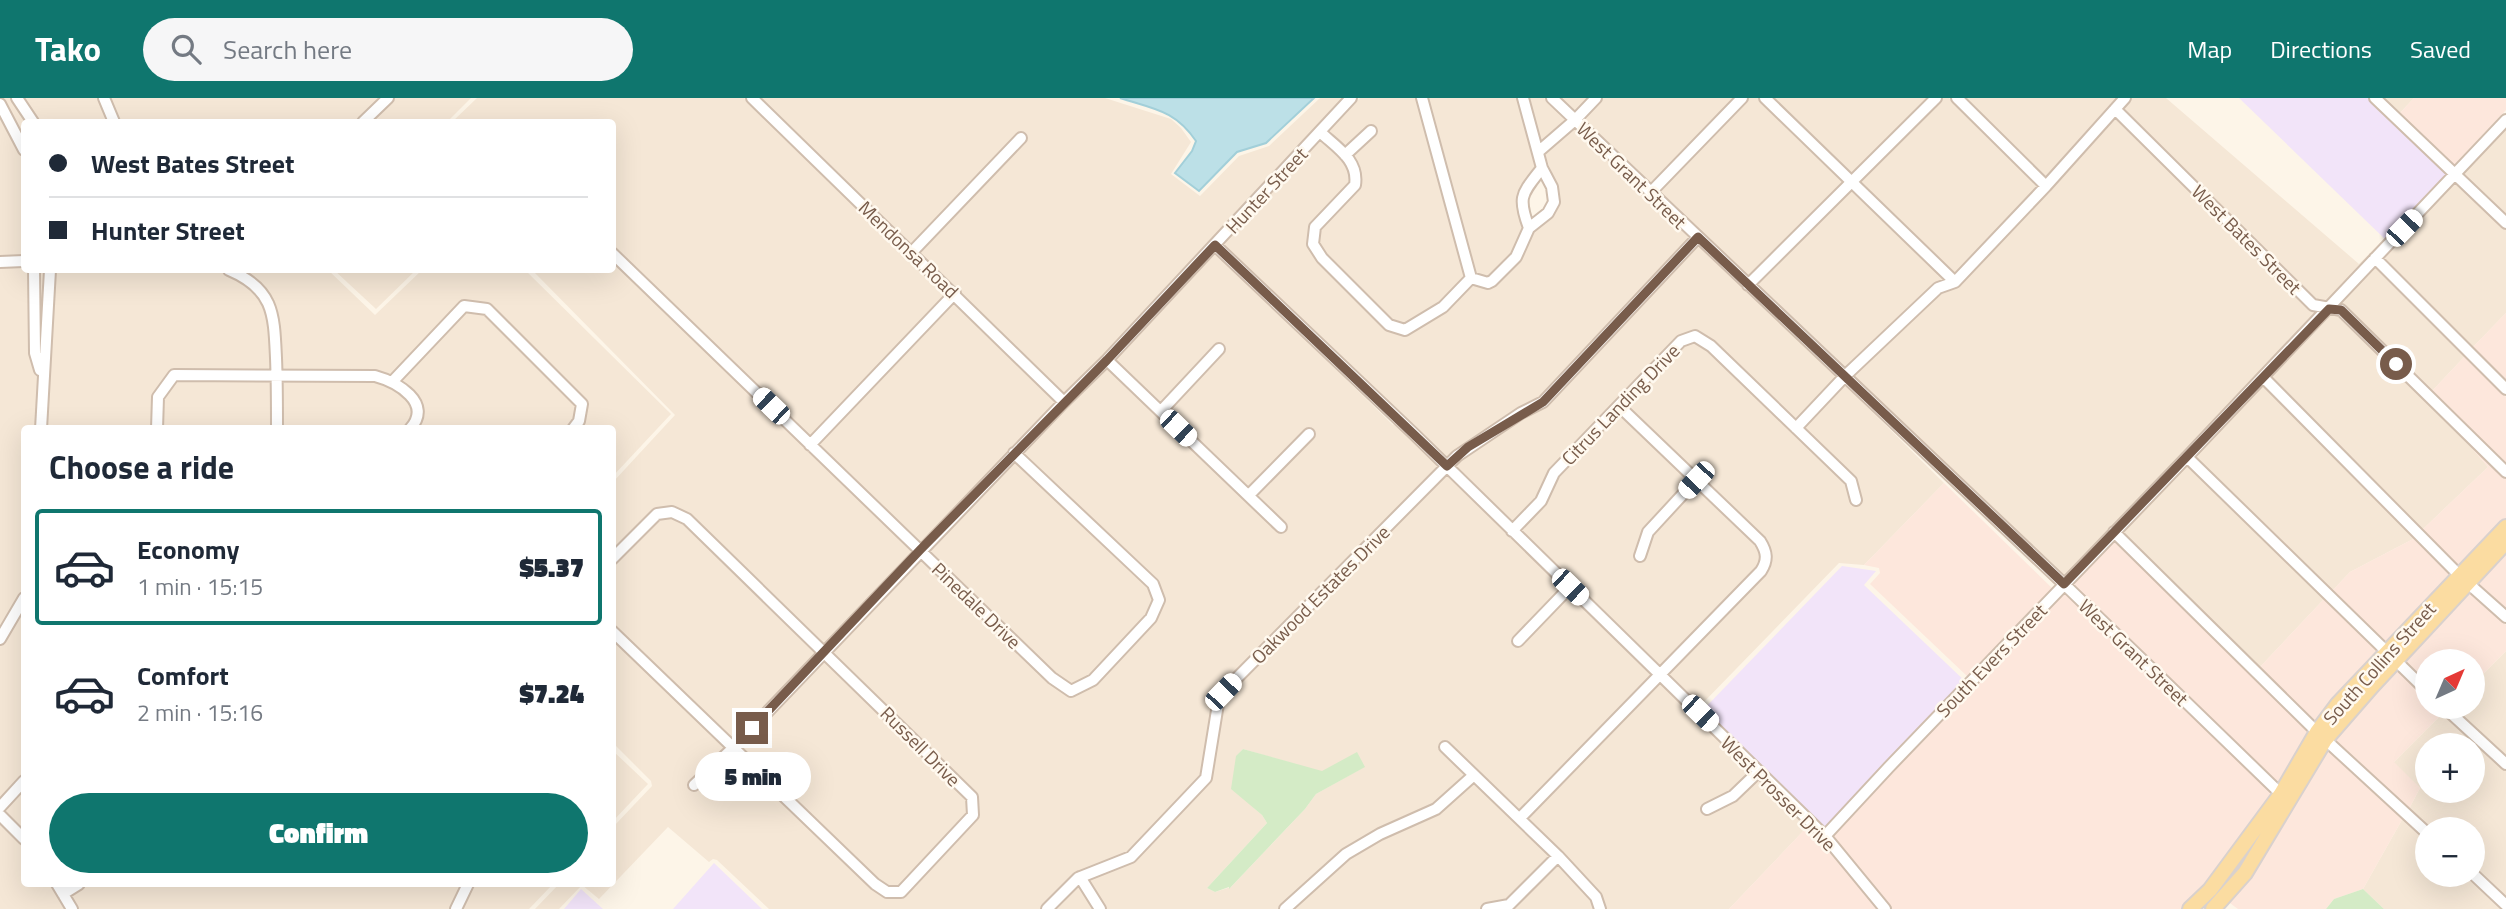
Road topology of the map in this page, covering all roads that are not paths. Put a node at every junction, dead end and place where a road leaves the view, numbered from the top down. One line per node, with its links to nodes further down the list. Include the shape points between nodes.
1 (17, 98): 18 (street)
2 (104, 98): 19 (street)
3 (388, 98): 20 (street)
4 (752, 98): 38 (street, Mendonsa Road)
5 (1351, 98): 24 (street, Hunter Street)
6 (1422, 98): 46 (street)
7 (1523, 98): 27 (street)
8 (1552, 98): 21 (street, West Grant Street)
9 (1596, 98): 21 (street)
10 (1742, 98): 33 (street)
11 (1765, 98): 31 (street)
12 (1936, 98): 31 (street)
13 (1956, 98): 32 (street)
14 (2125, 98): 17 (street)
15 (2375, 98): 30 (street)
16 (0, 104): 26 (street)
17 (2115, 109): 32 (street); 50 (street, West Bates Street, via 2313,304)
18 (31, 119)
19 (113, 119)
20 (366, 119)
21 (1575, 120): 27 (street); 33 (street, West Grant Street)
22 (2506, 120): 30 (street, South Evers Street)
23 (1371, 131): 28 (street)
24 (1320, 132): 28 (street); 37 (street, Hunter Street)
25 (1021, 138): 38 (street)
26 (21, 144)
27 (1538, 152): 29 (street)
28 (1345, 155): 46 (street, via 1355,169 1355,185 1315,227 1313,244 1389,325 1405,330 1414,327 1443,307)
29 (1542, 168): 35 (street, via 1525,190 1521,206); 35 (street, via 1554,202 1548,214)
30 (2455, 174): 34 (street); 40 (street, South Evers Street)
31 (1852, 181): 47 (street); 48 (street)
32 (2046, 186): 47 (street)
33 (1651, 192): 36 (street, West Grant Street)
34 (2506, 223)
35 (1528, 228): 46 (street, via 1516,257 1492,281)
36 (1698, 237): 48 (street, West Grant Street); 72 (street, Oakwood Estates Drive, via 1543,402 1468,447)
37 (1215, 245): 52 (street, Hunter Street); 72 (street, West Prosser Drive)
38 (912, 252): 49 (street, Mendonsa Road)
39 (616, 257): 69 (street, Pinedale Drive)
40 (2375, 258): 50 (street, South Evers Street); 58 (street)
41 (21, 261): 42 (street)
42 (0, 262)
43 (34, 273): 56 (street, via 35,354)
44 (50, 273): 56 (street)
45 (237, 273): 53 (street, via 247,277 265,297 275,317)
46 (1471, 278)
47 (1955, 282): 54 (street, via 1938,288)
48 (1748, 285): 54 (street, West Grant Street)
49 (955, 293): 59 (street, Mendonsa Road); 69 (street)
50 (2329, 309): 55 (street, South Evers Street); 73 (street, West Bates Street, via 2341,310)
51 (1219, 349): 61 (street)
52 (1107, 360): 59 (street, Hunter Street); 61 (street)
53 (277, 376): 57 (street); 63 (street, via 174,375 158,397); 64 (street)
54 (1844, 376): 67 (street); 86 (street, West Grant Street)
55 (2263, 377): 71 (street, South Evers Street); 85 (street)
56 (43, 380): 62 (street)
57 (393, 380): 65 (street, via 416,402); 66 (street, via 464,306 487,309 582,404)
58 (2506, 389)
59 (1064, 402): 70 (street, Hunter Street)
60 (1619, 405): 67 (street, Citrus Landing Drive, via 1681,341 1695,336); 74 (street); 79 (street, Citrus Landing Drive, via 1553,473 1541,501)
61 (1161, 411): 75 (street)
62 (41, 425)
63 (157, 425)
64 (277, 425)
65 (413, 425)
66 (576, 425)
67 (1796, 428): 76 (street, Citrus Landing Drive, via 1851,481)
68 (1309, 434): 75 (street)
69 (810, 445): 82 (street, Pinedale Drive)
70 (1014, 453): 82 (street, Hunter Street); 82 (street, Pinedale Drive, via 1153,584 1158,600 1151,618 1093,680 1071,691 1052,678)
71 (2187, 457): 80 (street, South Evers Street); 94 (street)
72 (1447, 466): 79 (street, West Prosser Drive); 115 (street, Oakwood Estates Drive, via 1223,692 1206,778 1131,857)
73 (2506, 472)
74 (1696, 480): 84 (street, via 1648,532); 95 (street, via 1760,541 1766,564)
75 (1250, 495): 77 (street)
76 (1856, 500)
77 (1281, 527)
78 (2506, 527): 85 (main road, South Collins Street)
79 (1512, 531): 87 (street, West Prosser Drive)
80 (2114, 532): 86 (street, South Evers Street); 98 (street)
81 (2506, 542): 85 (main road, South Collins Street)
82 (920, 550): 93 (street)
83 (616, 555): 93 (street, Russell Drive, via 657,513 687,519)
84 (1640, 556)
85 (2464, 579): 89 (street); 94 (main road, South Collins Street)
86 (2064, 584): 106 (street, West Grant Street); 113 (street, South Evers Street)
87 (1570, 587): 92 (street); 95 (street, West Prosser Drive)
88 (21, 603): 91 (street)
89 (2506, 617)
90 (616, 635): 99 (street, Russell Drive)
91 (0, 639)
92 (1518, 641)
93 (825, 651): 99 (street); 99 (street, Russell Drive, via 972,797 973,815 901,892 887,892 875,884)
94 (2391, 658): 96 (street); 98 (main road, South Collins Street, via 2338,704)
95 (1660, 674): 102 (street, West Prosser Drive); 110 (street)
96 (2415, 680)
97 (2457, 719): 101 (street)
98 (2321, 736): 106 (main road, South Collins Street); 111 (street)
99 (734, 747): 105 (street)
100 (1445, 747): 103 (street)
101 (2506, 764)
102 (1759, 771): 108 (street, via 1733,796); 113 (street, West Prosser Drive)
103 (1474, 775): 110 (street); 124 (street, via 1436,809 1346,854)
104 (21, 784): 107 (street)
105 (694, 785)
106 (2285, 799): 128 (main road, South Collins Street); 129 (main road, via 2245,873)
107 (0, 807)
108 (1707, 809)
109 (0, 815): 112 (street)
110 (1520, 818): 114 (street)
111 (2415, 822)
112 (21, 836)
113 (1825, 836): 127 (street, West Prosser Drive)
114 (1558, 856): 125 (street, via 1509,905); 126 (street, via 1596,897)
115 (1080, 877): 122 (street, Oakwood Estates Drive); 123 (street)
116 (2485, 885): 119 (street)
117 (467, 887): 121 (street)
118 (60, 889): 120 (street)
119 (2506, 905)
120 (72, 909)
121 (456, 909)
122 (1047, 909)
123 (1100, 909)
124 (1285, 909)
125 (1487, 909)
126 (1600, 909)
127 (1885, 909)
128 (2190, 909)
129 (2213, 909)

